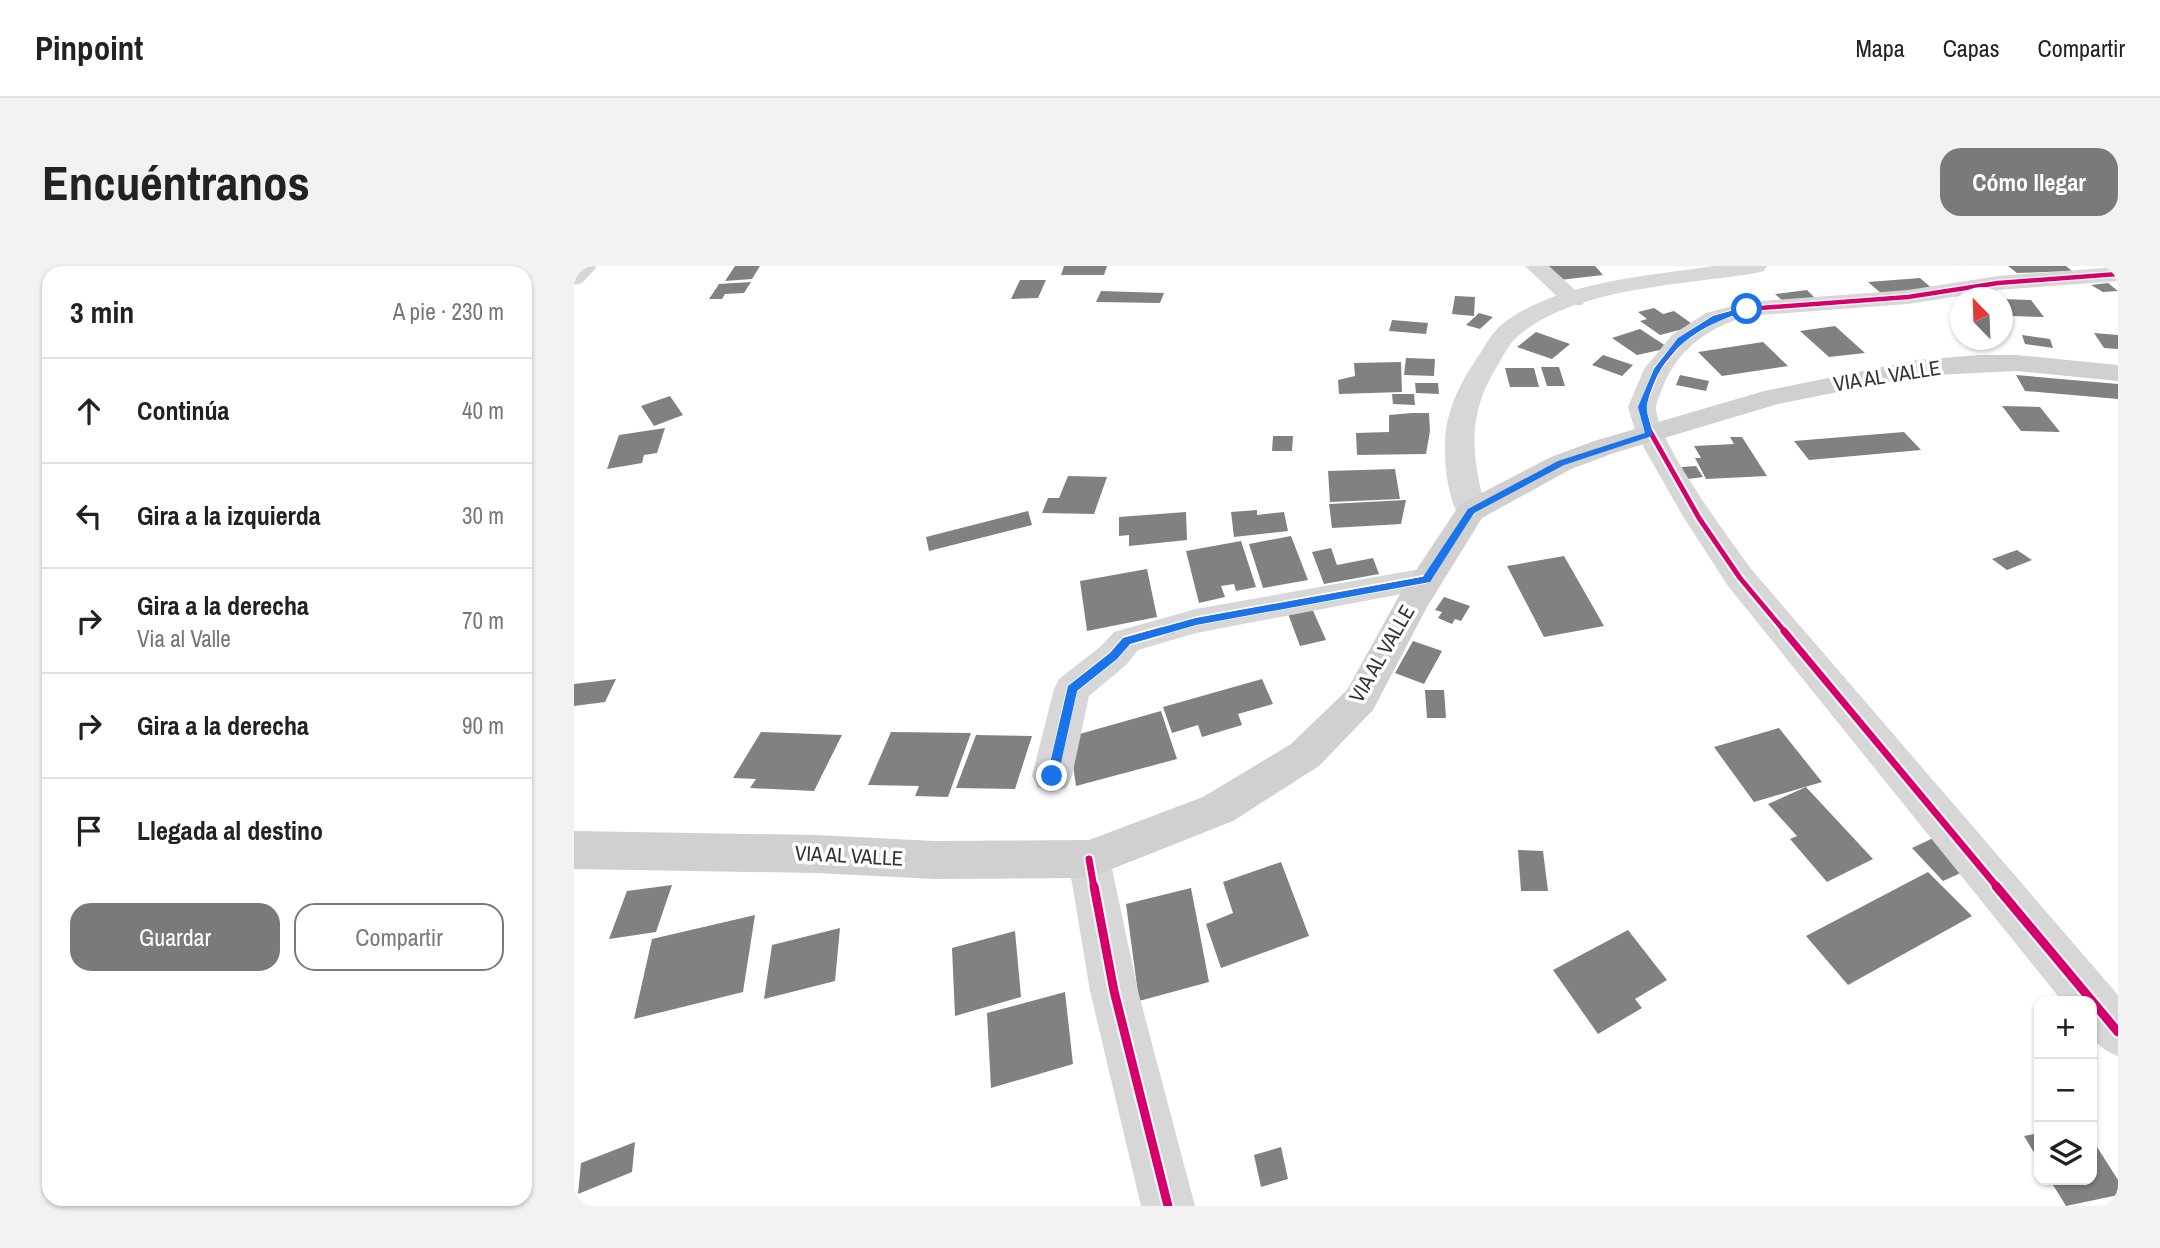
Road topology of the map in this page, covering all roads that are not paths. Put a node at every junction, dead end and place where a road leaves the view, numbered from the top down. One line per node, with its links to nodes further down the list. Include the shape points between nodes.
1 (584, 266): 5 (street)
2 (1536, 266): 6 (street)
3 (1756, 266): 6 (street, via 1615,288)
4 (2118, 274): 8 (street, via 1747,309 1715,318 1681,340 1657,369 1642,407)
5 (574, 278)
6 (1574, 300): 9 (street, via 1533,316 1507,333 1476,379 1457,437)
7 (2118, 373): 8 (main road, VIA AL VALLE, via 2016,363 1917,368 1773,397)
8 (1650, 434): 9 (main road, VIA AL VALLE, via 1561,463); 14 (street, via 1740,578)
9 (1471, 511): 10 (main road, VIA AL VALLE)
10 (1426, 579): 11 (street, via 1196,621 1126,641 1072,689); 13 (main road, VIA AL VALLE, via 1360,700 1305,755 1218,810)
11 (1052, 776)
12 (574, 850): 13 (main road, VIA AL VALLE, via 934,860)
13 (1089, 859): 15 (street, via 1114,991)
14 (2118, 1032)
15 (1168, 1206)

